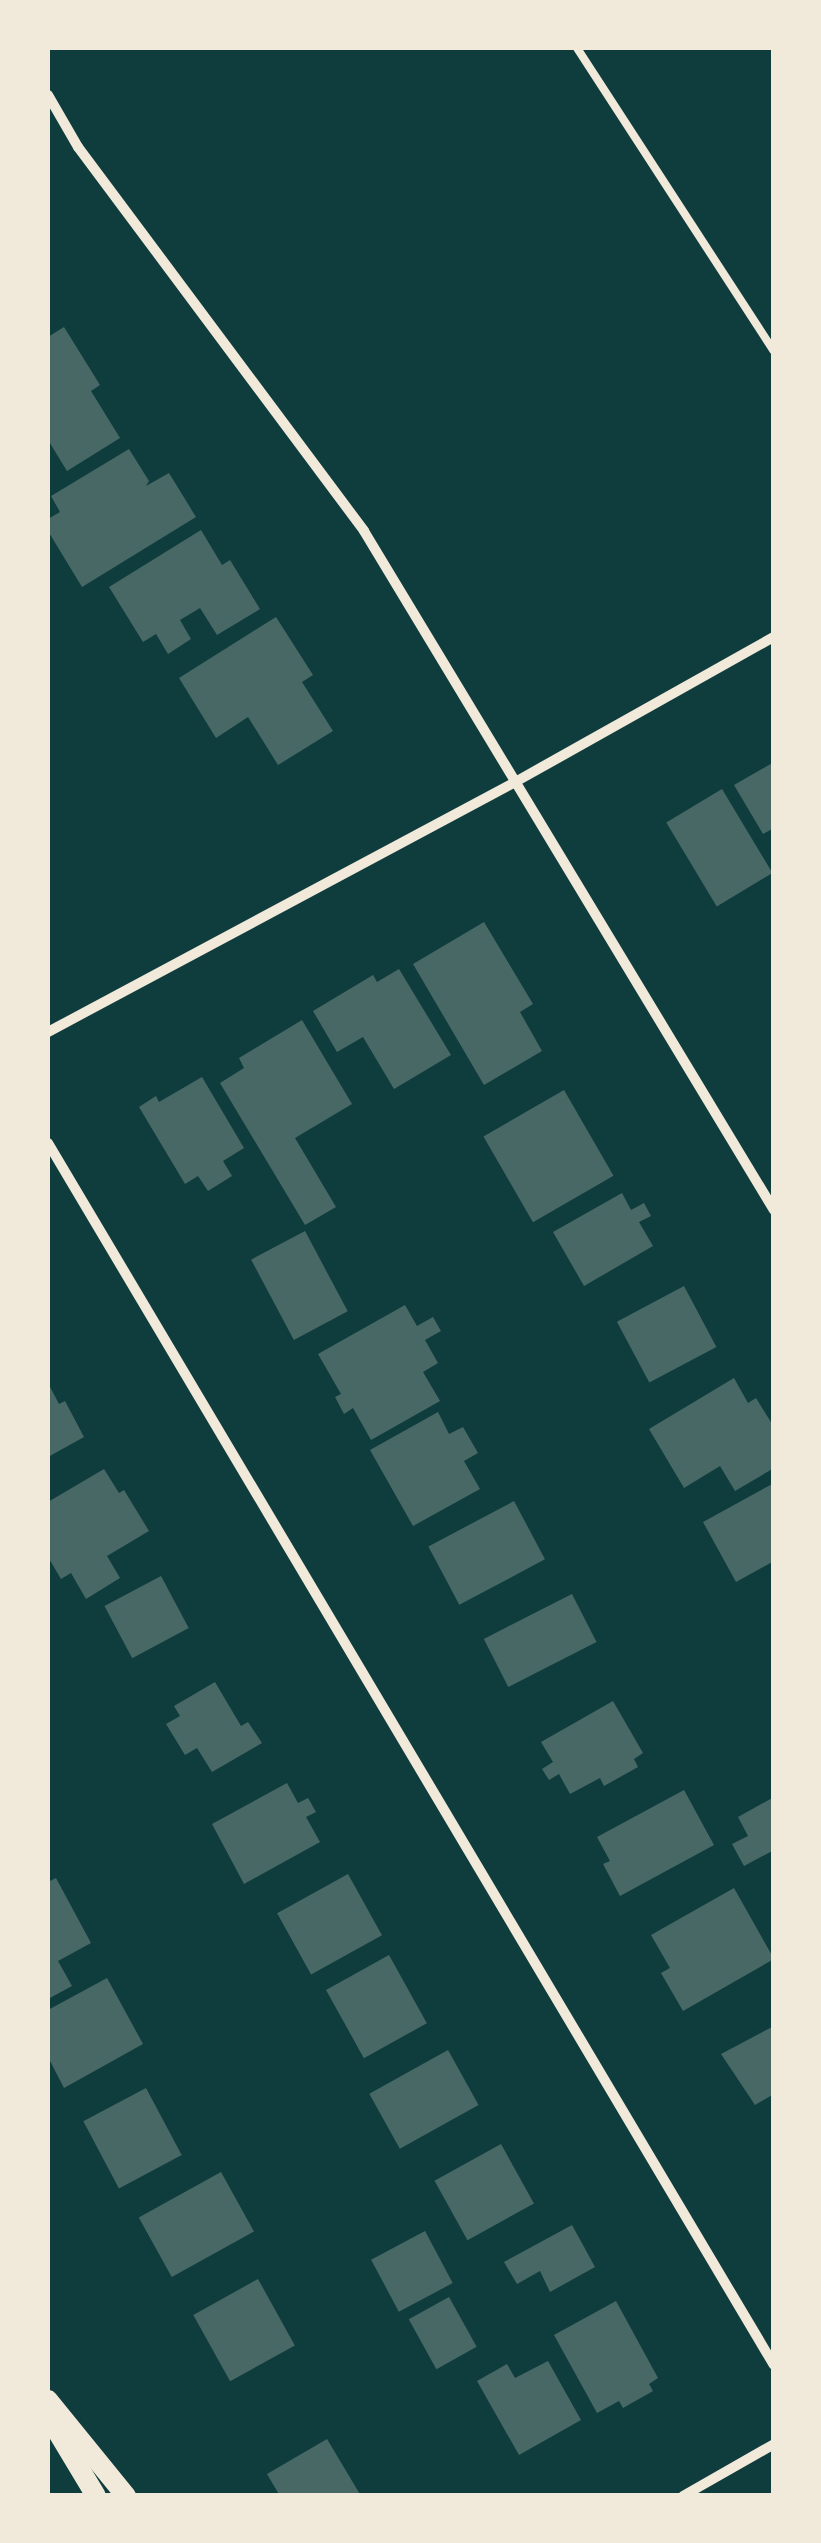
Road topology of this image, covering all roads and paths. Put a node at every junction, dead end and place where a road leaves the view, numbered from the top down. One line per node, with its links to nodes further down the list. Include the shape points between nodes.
1 (578, 48): 3 (lane)
2 (48, 95): 5 (street, via 78,146 364,531)
3 (774, 350)
4 (774, 637): 5 (street)
5 (516, 781): 6 (street); 8 (street)
6 (48, 1032)
7 (48, 1142): 9 (street)
8 (774, 1210)
9 (774, 2365)
10 (48, 2400): 14 (main road)
11 (48, 2415): 13 (main road)
12 (774, 2444): 15 (street)
13 (96, 2496)
14 (126, 2496)
15 (683, 2496)

